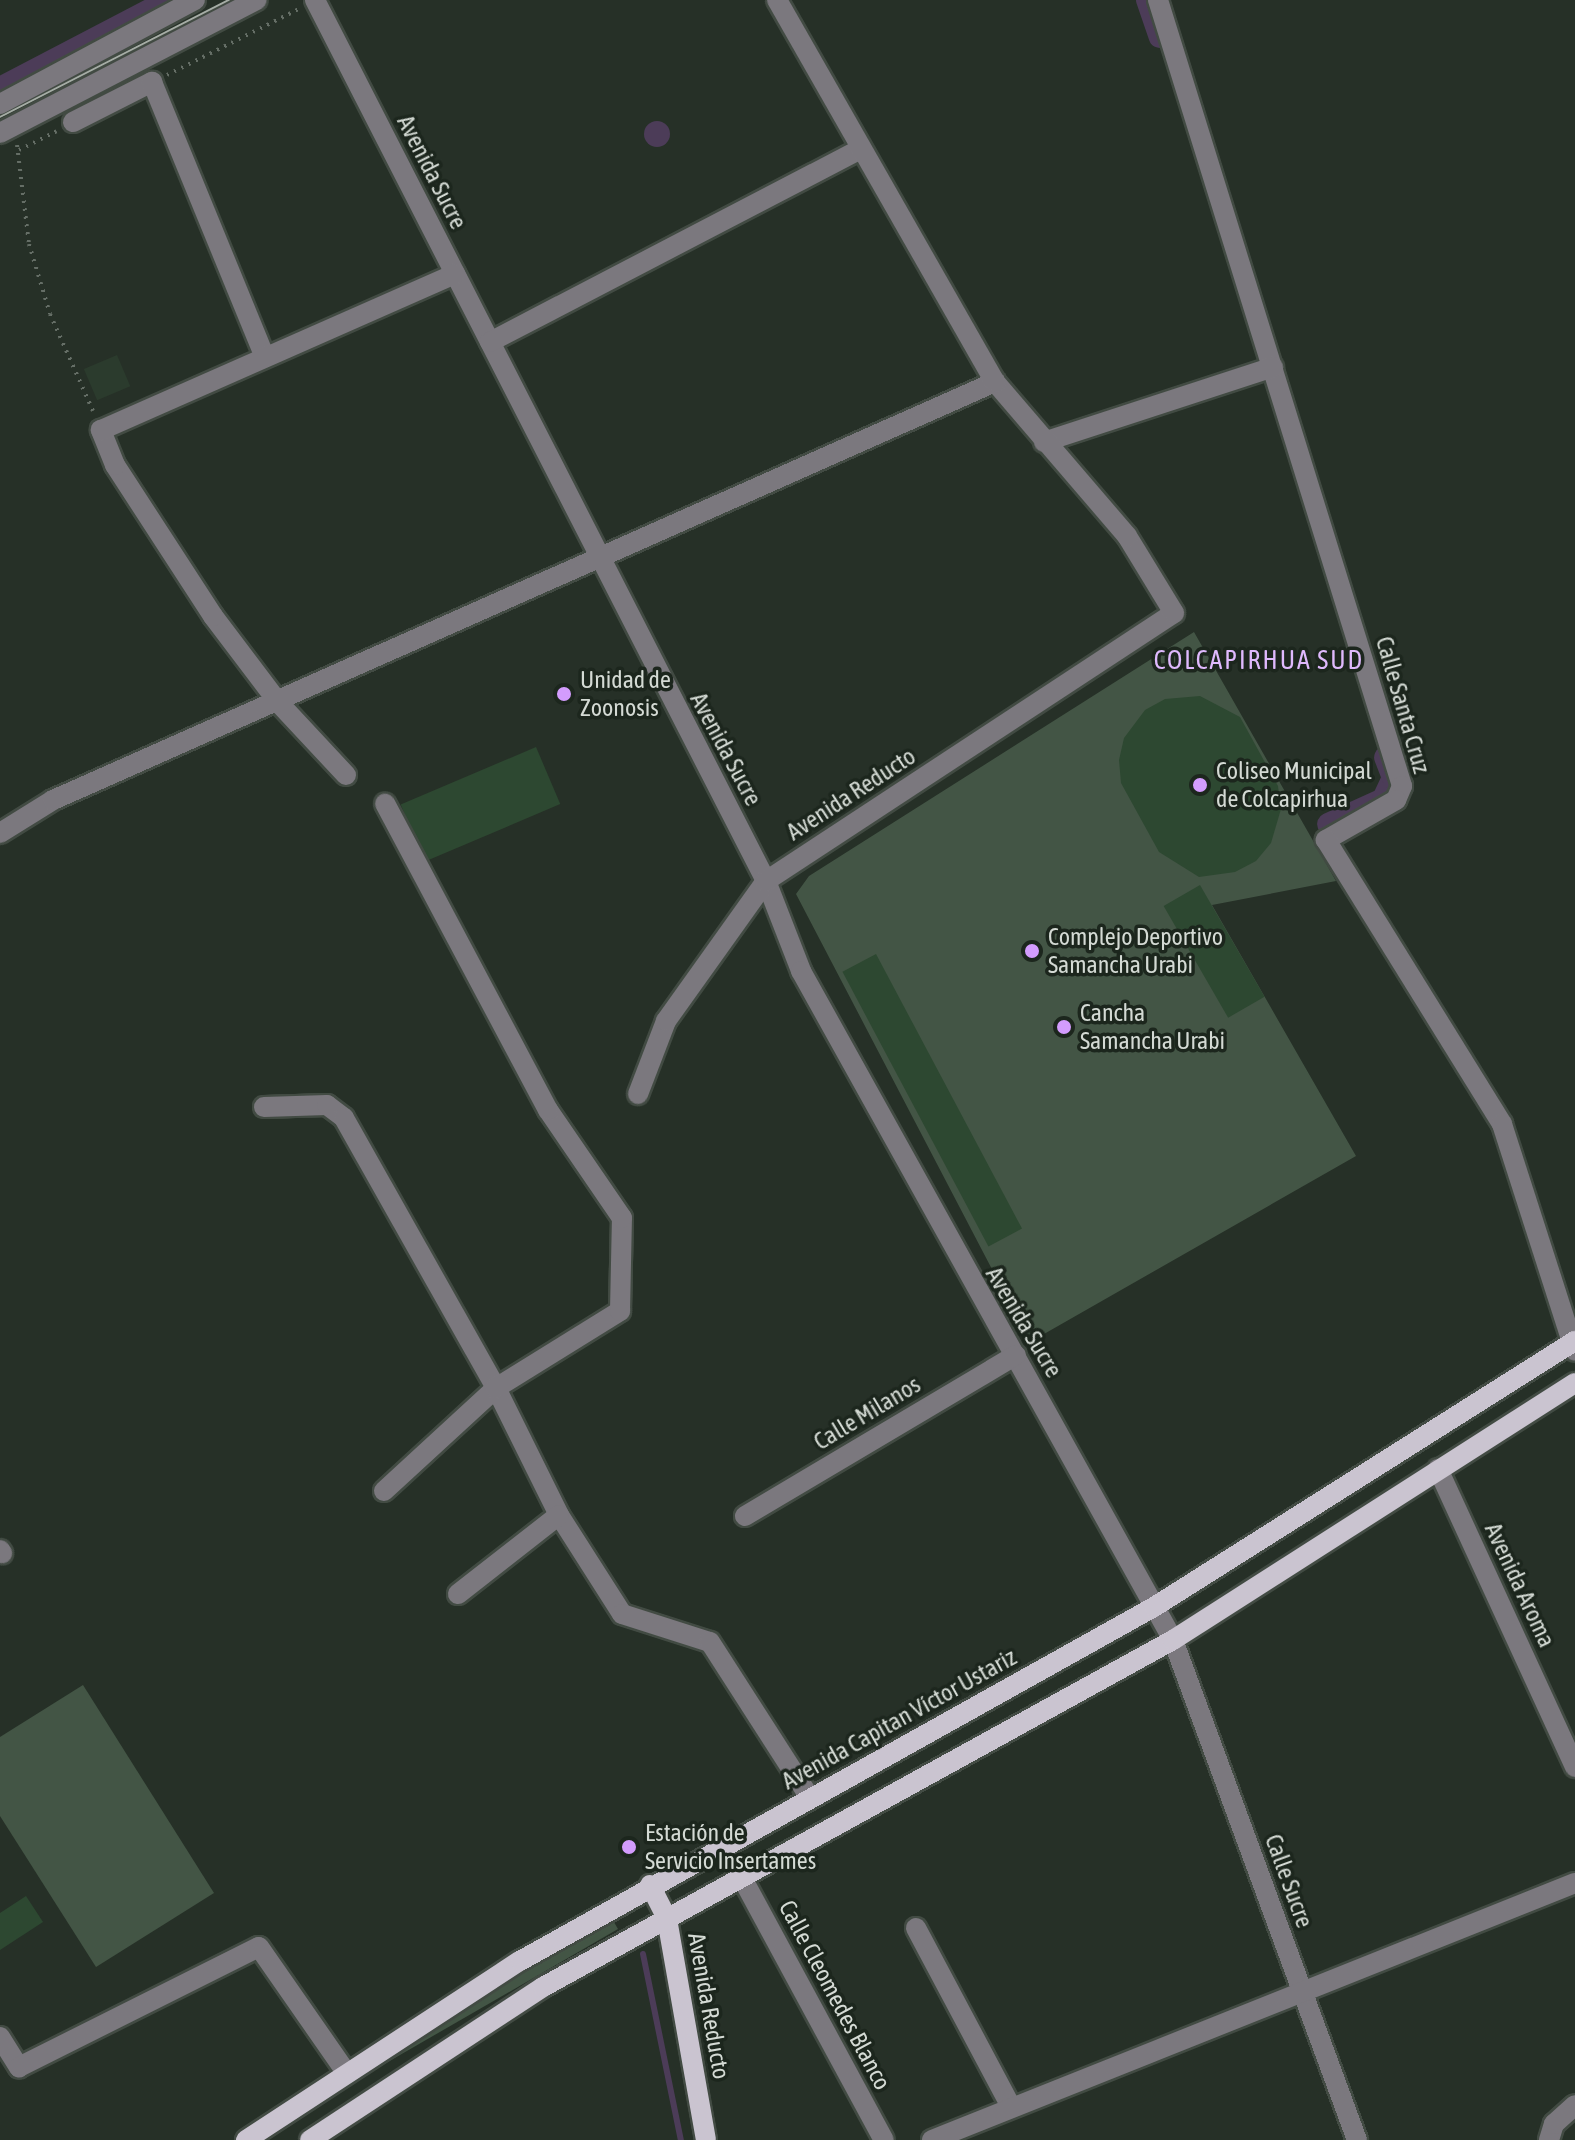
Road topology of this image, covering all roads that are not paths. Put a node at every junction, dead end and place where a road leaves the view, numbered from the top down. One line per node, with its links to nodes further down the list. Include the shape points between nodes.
1 (195, 0): 6 (street)
2 (257, 0): 8 (street)
3 (315, 0): 10 (street, Avenida Sucre)
4 (777, 0): 9 (street)
5 (1158, 0): 13 (street, Calle Santa Cruz)
6 (0, 104)
7 (73, 122): 12 (street, via 152,82)
8 (6, 130)
9 (860, 149): 11 (street); 14 (street)
10 (455, 274): 11 (street, Avenida Sucre); 12 (street)
11 (490, 342): 16 (street, Avenida Sucre)
12 (265, 357): 17 (street, via 101,430 115,465 205,603)
13 (1273, 367): 15 (street); 24 (street, Calle Santa Cruz, via 1402,786 1396,800 1326,840 1502,1124)
14 (995, 382): 15 (street); 16 (street)
15 (1044, 442): 21 (street, Avenida Reducto, via 1073,467 1127,536 1174,613)
16 (596, 557): 17 (street); 21 (street, Avenida Sucre)
17 (278, 702): 18 (street); 20 (street, via 53,800)
18 (346, 775)
19 (385, 804): 27 (street, via 548,1110 622,1218 620,1311)
20 (0, 833)
21 (766, 881): 22 (street, Avenida Reducto, via 666,1021); 25 (street, Avenida Sucre, via 801,971 989,1318)
22 (638, 1094)
23 (264, 1107): 27 (street, via 327,1105 344,1118)
24 (1574, 1345): 33 (main road, Avenida Capitan Víctor Ustariz)
25 (1016, 1355): 31 (street, Calle Milanos); 33 (street, Avenida Sucre)
26 (1575, 1383): 28 (main road)
27 (496, 1388): 29 (street); 30 (street)
28 (1438, 1469): 34 (main road); 35 (street, Avenida Aroma)
29 (384, 1491)
30 (559, 1515): 32 (street); 36 (street, via 622,1614 710,1642)
31 (745, 1516)
32 (458, 1594)
33 (1154, 1607): 34 (street, Avenida Sucre); 36 (main road, Avenida Capitan Víctor Ustariz)
34 (1173, 1640): 37 (main road); 42 (street, Calle Sucre)
35 (1575, 1767)
36 (810, 1798): 39 (main road, Avenida Capitan Víctor Ustariz)
37 (740, 1874): 40 (main road); 50 (street, Calle Cleomedes Blanco)
38 (1575, 1883): 42 (street)
39 (650, 1885): 40 (main road, Avenida Reducto); 44 (main road, Avenida Capitan Víctor Ustariz)
40 (667, 1919): 48 (main road, via 543,1987); 49 (main road, Avenida Reducto)
41 (916, 1928): 46 (street)
42 (1302, 1990): 46 (street); 52 (street, Calle Sucre)
43 (0, 2037): 44 (street, via 19,2067 259,1947)
44 (346, 2072): 47 (main road, Avenida Capitan Víctor Ustariz)
45 (1575, 2105): 53 (street, via 1554,2124)
46 (1011, 2107): 51 (street)
47 (246, 2140)
48 (310, 2140)
49 (706, 2140)
50 (884, 2140)
51 (932, 2140)
52 (1357, 2140)
53 (1549, 2140)

